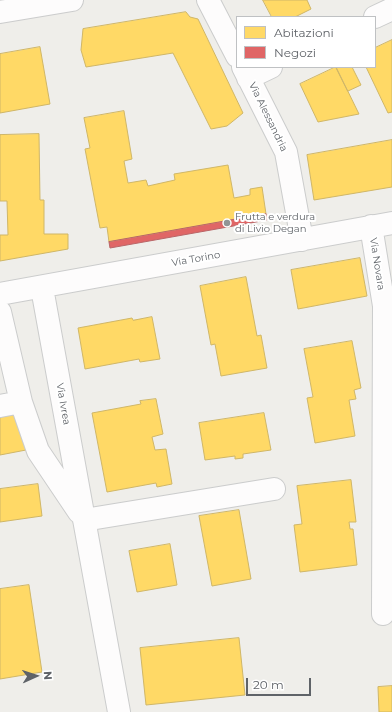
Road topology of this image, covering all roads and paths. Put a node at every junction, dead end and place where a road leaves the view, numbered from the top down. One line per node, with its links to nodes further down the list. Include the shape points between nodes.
1 (71, 0): 4 (street)
2 (208, 0): 6 (street)
3 (392, 9): 5 (street)
4 (0, 12)
5 (376, 17)
6 (236, 54)
7 (266, 68): 8 (street)
8 (245, 72): 11 (street, Via Alessandria, via 286,152)
9 (392, 223): 10 (street, Via Torino)
10 (371, 226): 11 (street, Via Torino); 19 (street, Via Novara, via 384,306)
11 (302, 240): 12 (street, Via Torino)
12 (42, 288): 13 (street, Via Torino); 18 (street, Via Ivrea)
13 (0, 294)
14 (0, 312): 15 (street, Via Ivrea)
15 (21, 402): 16 (street); 18 (street, Via Ivrea, via 38,451)
16 (0, 406)
17 (274, 488): 18 (street)
18 (84, 520): 20 (street, Via Ivrea)
19 (383, 614)
20 (119, 712)

